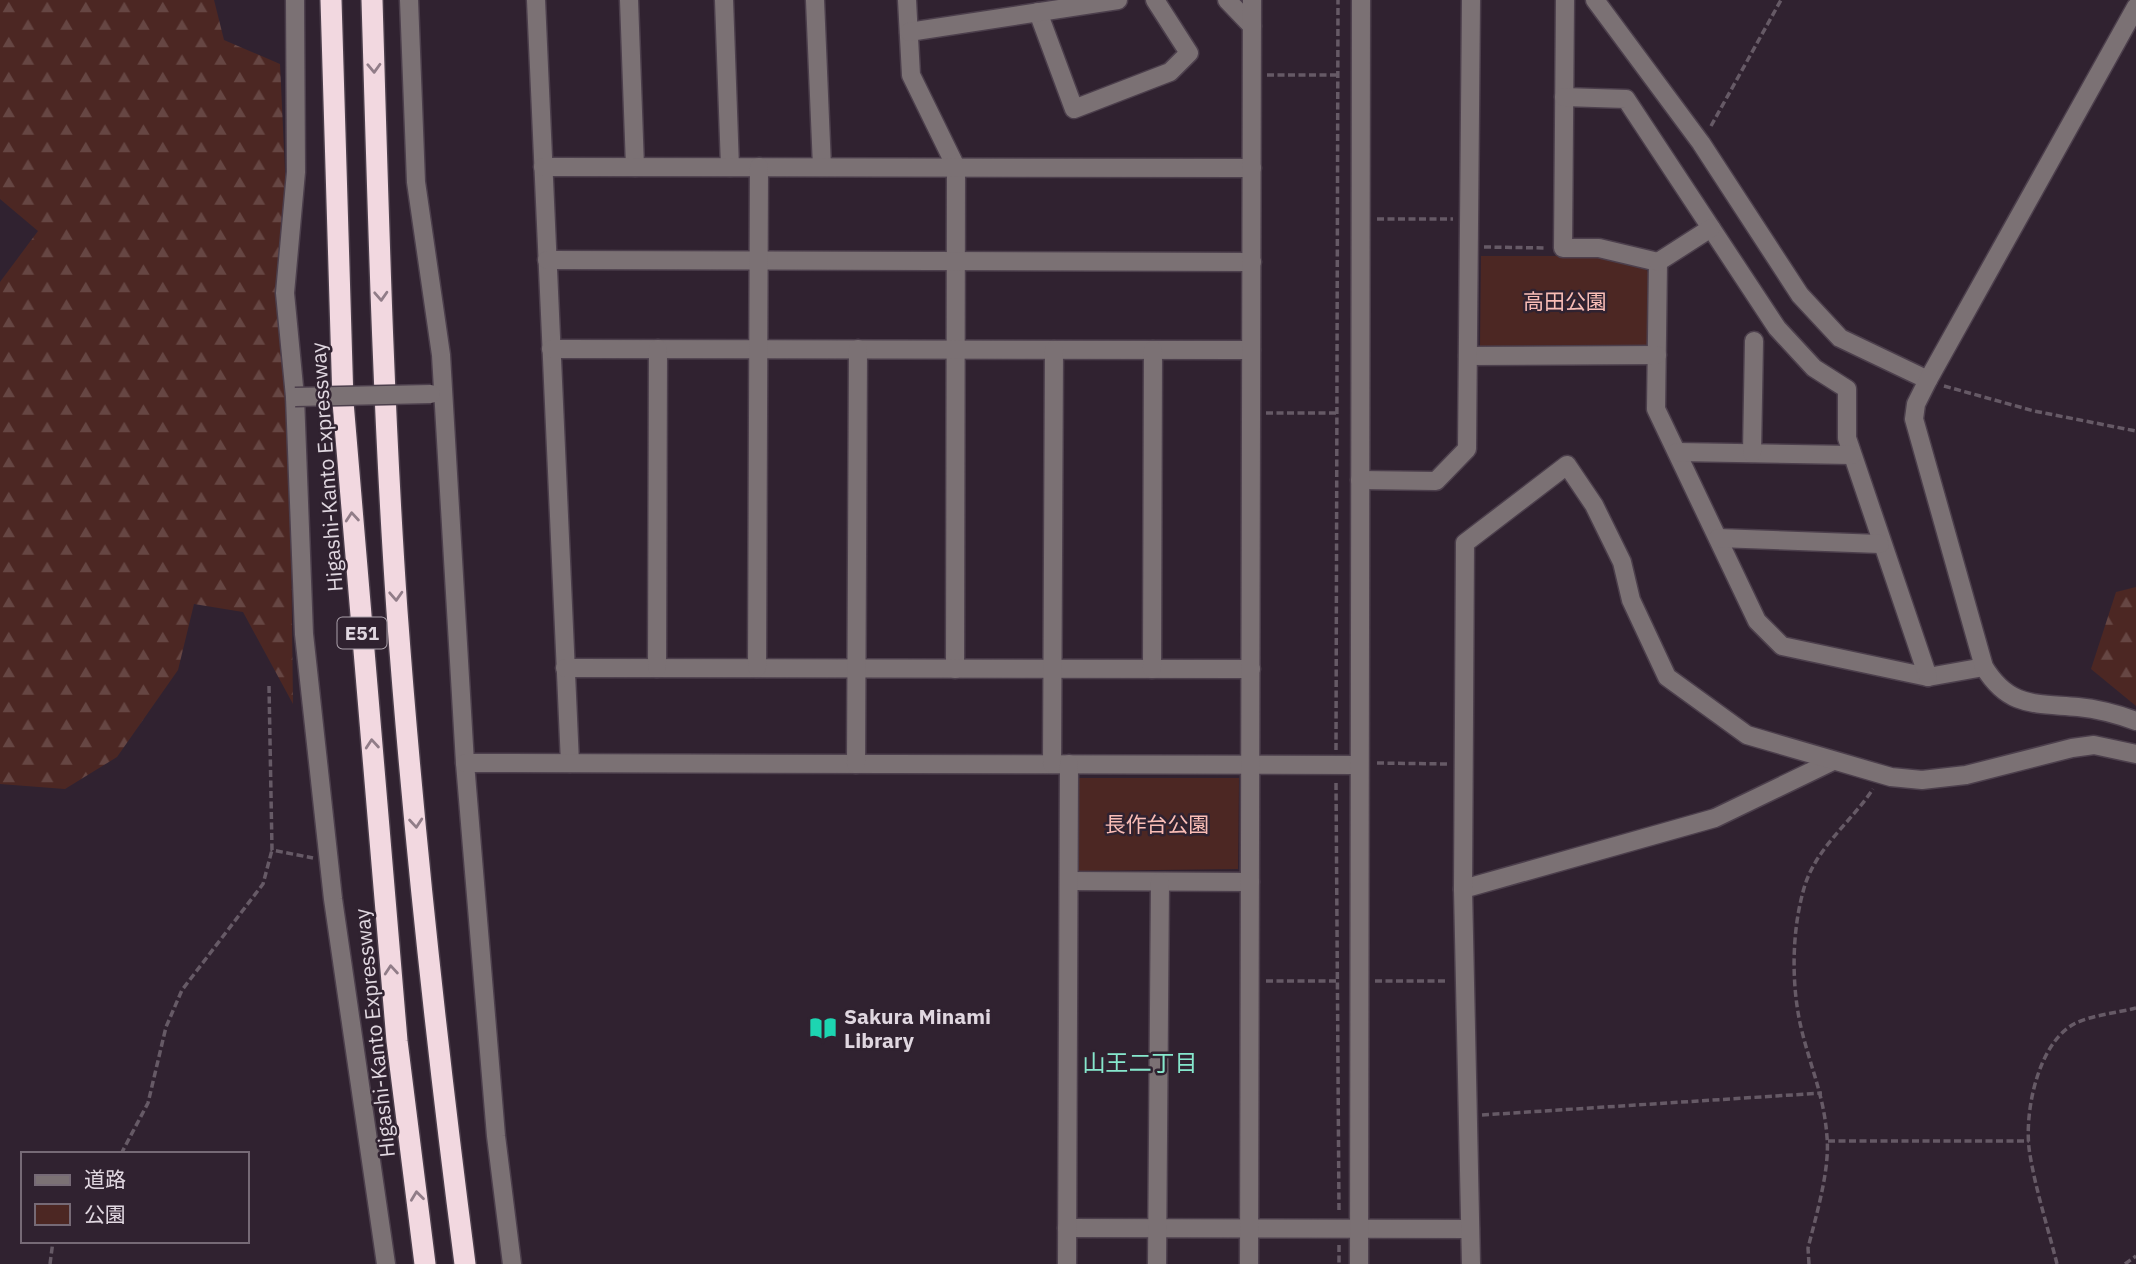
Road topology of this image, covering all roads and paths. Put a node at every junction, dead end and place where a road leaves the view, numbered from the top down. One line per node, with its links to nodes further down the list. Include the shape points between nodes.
1 (295, 0): 58 (street, via 296,172 285,293)
2 (331, 0): 117 (highway, Higashi-Kanto Expressway / E51, one-way to 2, via 397,1041 343,402)
3 (372, 0): 118 (highway, E51, one-way to 118, via 380,289 397,610)
4 (409, 0): 57 (street, via 416,182 441,355)
5 (536, 0): 28 (street)
6 (629, 0): 29 (street)
7 (724, 0): 30 (street)
8 (815, 0): 32 (street)
9 (907, 0): 23 (street)
10 (1118, 0): 21 (street)
11 (1155, 0): 21 (street, via 1189,53 1170,72 1074,110)
12 (1227, 0): 22 (street)
13 (1252, 0): 22 (street)
14 (1338, 0): 25 (path)
15 (1361, 0): 65 (street)
16 (1471, 0): 36 (street)
17 (1565, 0): 26 (street)
18 (1594, 0): 27 (street)
19 (1782, 0): 27 (path)
20 (2136, 7): 56 (street)
21 (1038, 12): 23 (street)
22 (1252, 26): 24 (street)
23 (909, 32): 33 (street, via 911,75)
24 (1252, 75): 25 (path); 34 (street)
25 (1338, 75): 60 (path)
26 (1564, 97): 37 (street, via 1626,99); 39 (street)
27 (1701, 143): 56 (street, via 1800,295 1840,338)
28 (543, 167): 29 (street); 40 (street)
29 (635, 167): 30 (street)
30 (730, 167): 31 (street)
31 (759, 167): 32 (street); 41 (street)
32 (822, 167): 33 (street)
33 (956, 167): 34 (street); 42 (street)
34 (1252, 168): 43 (street)
35 (1377, 219): 36 (path)
36 (1469, 219): 38 (street)
37 (1711, 228): 44 (street); 64 (street, via 1777,328 1814,368 1847,389 1847,438)
38 (1469, 247): 39 (path); 55 (street)
39 (1563, 248): 44 (street, via 1599,248)
40 (547, 260): 41 (street); 46 (street)
41 (758, 261): 42 (street); 48 (street)
42 (956, 261): 43 (street); 50 (street)
43 (1252, 262): 53 (street)
44 (1658, 262): 54 (street)
45 (1754, 341): 63 (street)
46 (551, 349): 47 (street); 69 (street)
47 (658, 349): 48 (street); 70 (street)
48 (758, 349): 49 (street); 71 (street)
49 (858, 349): 50 (street); 72 (street)
50 (956, 349): 51 (street); 73 (street)
51 (1054, 349): 52 (street); 74 (street)
52 (1153, 350): 53 (street); 75 (street)
53 (1251, 350): 59 (street)
54 (1657, 355): 55 (street); 62 (street, via 1656,409)
55 (1468, 356): 65 (street, via 1467,449 1436,481)
56 (1928, 380): 61 (path, via 2034,411); 68 (street, via 1914,419)
57 (437, 393): 58 (street, bridge); 82 (street)
58 (295, 397): 92 (street, via 304,634)
59 (1251, 413): 60 (path); 76 (street)
60 (1337, 413): 89 (path)
61 (2136, 431)
62 (1677, 452): 63 (street); 66 (street)
63 (1752, 453): 64 (street)
64 (1852, 454): 67 (street)
65 (1360, 480): 86 (street)
66 (1718, 538): 67 (street); 77 (street, via 1757,621 1782,646)
67 (1880, 544): 77 (street)
68 (1984, 667): 77 (street); 79 (street, via 1994,684 2017,699 2038,706 2106,711)
69 (565, 668): 70 (street); 83 (street)
70 (657, 668): 71 (street)
71 (757, 668): 72 (street)
72 (857, 668): 73 (street); 84 (street)
73 (955, 669): 74 (street)
74 (1052, 669): 75 (street); 85 (street)
75 (1152, 669): 76 (street)
76 (1251, 669): 88 (street)
77 (1928, 677)
78 (269, 686): 91 (path)
79 (2136, 721)
80 (2136, 754): 90 (street, via 2094,745 1966,775 1922,780)
81 (1830, 762): 87 (street, via 1813,752 1746,735 1667,677 1631,600 1622,562 1594,505 1567,465 1465,543); 90 (street); 96 (street, via 1715,818)
82 (465, 763): 83 (street); 119 (street, via 496,1136)
83 (570, 763): 84 (street)
84 (856, 764): 85 (street)
85 (1060, 764): 88 (street); 93 (street)
86 (1368, 764): 87 (path); 89 (street); 111 (street)
87 (1463, 764): 96 (street)
88 (1250, 765): 89 (street); 95 (street)
89 (1336, 765): 98 (path)
90 (1877, 774): 102 (path, via 1873,790 1820,855 1806,883 1797,923 1800,1023)
91 (272, 850): 92 (path); 106 (path, via 263,884 183,990 166,1027 148,1103)
92 (329, 861): 116 (street)
93 (1069, 881): 94 (street); 109 (street)
94 (1160, 882): 95 (street); 107 (street)
95 (1250, 882): 97 (street)
96 (1463, 889): 100 (street)
97 (1248, 981): 98 (path); 108 (street)
98 (1338, 981): 110 (path)
99 (1375, 981): 100 (path)
100 (1464, 981): 103 (street)
101 (2136, 1009): 105 (path, via 2074,1024 2054,1040 2040,1065)
102 (1822, 1093): 103 (path); 104 (path)
103 (1467, 1116): 112 (street)
104 (1828, 1141): 105 (path); 126 (path)
105 (2029, 1141): 127 (path)
106 (122, 1152)
107 (1157, 1227): 108 (street); 109 (street); 121 (street)
108 (1249, 1227): 110 (street); 122 (street)
109 (1067, 1228): 120 (street)
110 (1339, 1228): 111 (street); 123 (path)
111 (1359, 1229): 112 (street); 124 (street)
112 (1470, 1229): 125 (street)
113 (53, 1243): 115 (path)
114 (2136, 1256): 128 (path)
115 (50, 1264)
116 (386, 1264)
117 (425, 1264)
118 (465, 1264)
119 (512, 1264)
120 (1067, 1264)
121 (1157, 1264)
122 (1249, 1264)
123 (1339, 1264)
124 (1359, 1264)
125 (1471, 1264)
126 (1809, 1264)
127 (2057, 1264)
128 (2125, 1264)

